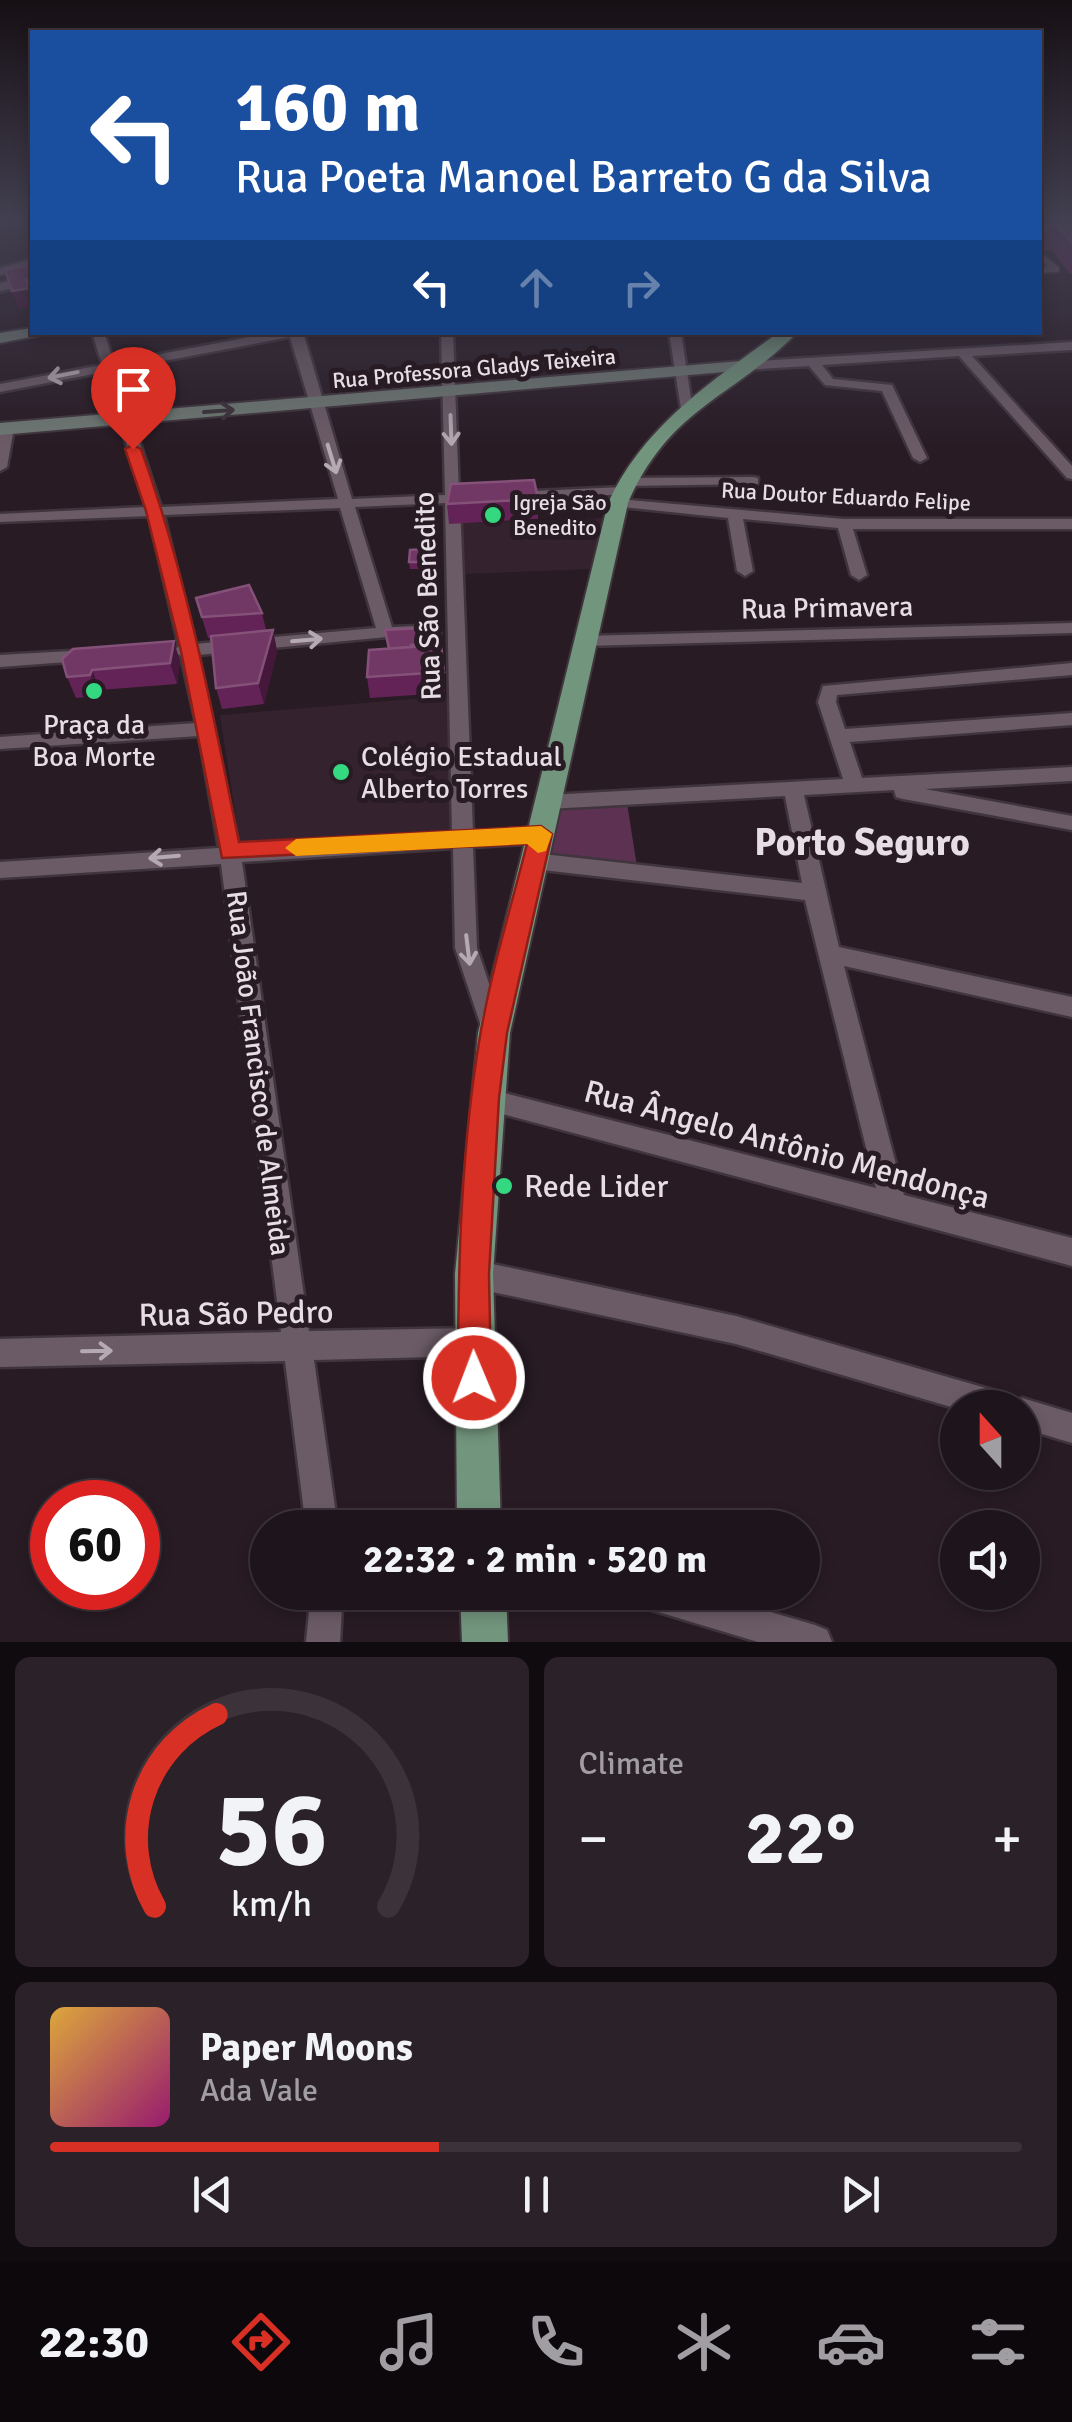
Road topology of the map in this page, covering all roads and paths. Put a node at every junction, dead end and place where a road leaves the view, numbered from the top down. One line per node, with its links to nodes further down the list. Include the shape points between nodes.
1 (30, 333): 8 (main road)
2 (99, 335): 12 (street, Rua João Francisco de Almeida)
3 (284, 335): 12 (street)
4 (296, 335): 17 (street)
5 (448, 335): 16 (street, Rua São Benedito)
6 (676, 335): 14 (street)
7 (786, 335): 13 (main road)
8 (0, 338)
9 (1072, 346): 10 (street, Rua Professora Gladys Teixeira)
10 (962, 352): 11 (street, Rua Professora Gladys Teixeira); 23 (street)
11 (811, 360): 13 (street, Rua Professora Gladys Teixeira); 21 (street, via 829,382 888,388)
12 (109, 366): 15 (street, one-way to 15); 19 (street, Rua João Francisco de Almeida)
13 (741, 366): 14 (main road, Rua Professora Gladys Teixeira); 18 (main road)
14 (682, 373): 16 (main road, Rua Professora Gladys Teixeira); 18 (street)
15 (0, 388)
16 (450, 393): 17 (main road, Rua Professora Gladys Teixeira); 26 (street, Rua São Benedito, one-way to 26)
17 (315, 403): 19 (main road, Rua Professora Gladys Teixeira, one-way to 17); 27 (street, one-way to 27)
18 (688, 409): 25 (main road)
19 (122, 418): 20 (main road, Rua Professora Gladys Teixeira); 28 (street, Rua João Francisco de Almeida)
20 (3, 429): 22 (street)
21 (920, 458)
22 (0, 468)
23 (1072, 475)
24 (753, 482): 25 (street)
25 (623, 492): 26 (street); 29 (street, Rua Doutor Eduardo Felipe); 38 (main road)
26 (454, 499): 27 (street); 35 (street, Rua São Benedito)
27 (346, 503): 28 (street); 37 (street)
28 (155, 511): 30 (street); 39 (street, Rua João Francisco de Almeida)
29 (735, 514): 31 (street, Rua Doutor Eduardo Felipe); 33 (street)
30 (0, 518)
31 (844, 524): 32 (street, Rua Doutor Eduardo Felipe); 34 (street)
32 (1072, 524)
33 (745, 571)
34 (859, 576)
35 (456, 626): 37 (street); 52 (street, Rua São Benedito)
36 (1072, 628): 38 (street, Rua Primavera)
37 (386, 633): 39 (street, one-way to 37)
38 (584, 640): 51 (main road)
39 (181, 651): 44 (street, Rua João Francisco de Almeida)
40 (114, 655): 41 (street)
41 (0, 661)
42 (1072, 669): 45 (street, via 835,687 826,695)
43 (1072, 719): 45 (street)
44 (207, 729): 46 (street); 53 (street, Rua João Francisco de Almeida)
45 (839, 736): 48 (street)
46 (0, 743)
47 (1072, 774): 48 (street)
48 (863, 786): 49 (street); 50 (street)
49 (793, 787): 51 (street); 55 (street)
50 (1072, 824)
51 (541, 833): 52 (street); 55 (street); 58 (main road)
52 (465, 837): 53 (street); 58 (street, Rua São Benedito, one-way to 58, via 466,948)
53 (230, 852): 54 (street, one-way to 54); 64 (street, Rua João Francisco de Almeida)
54 (0, 870)
55 (814, 893): 56 (street)
56 (830, 954): 57 (street); 60 (street)
57 (1072, 1007)
58 (494, 1033): 59 (main road)
59 (485, 1098): 60 (street, Rua Ângelo Antônio Mendonça); 62 (main road)
60 (894, 1206): 61 (street, Rua Ângelo Antônio Mendonça)
61 (1072, 1252)
62 (474, 1274): 63 (main road); 66 (street, via 736,1330)
63 (473, 1342): 64 (street, Rua São Pedro); 70 (main road)
64 (295, 1347): 65 (street, Rua São Pedro, one-way to 64); 69 (street, Rua João Francisco de Almeida)
65 (0, 1352)
66 (941, 1390)
67 (1040, 1418): 68 (street)
68 (1072, 1428)
69 (319, 1510)
70 (479, 1510)
71 (325, 1610): 74 (street)
72 (484, 1610): 75 (main road)
73 (706, 1610): 76 (street)
74 (324, 1642)
75 (485, 1642)
76 (815, 1642)

